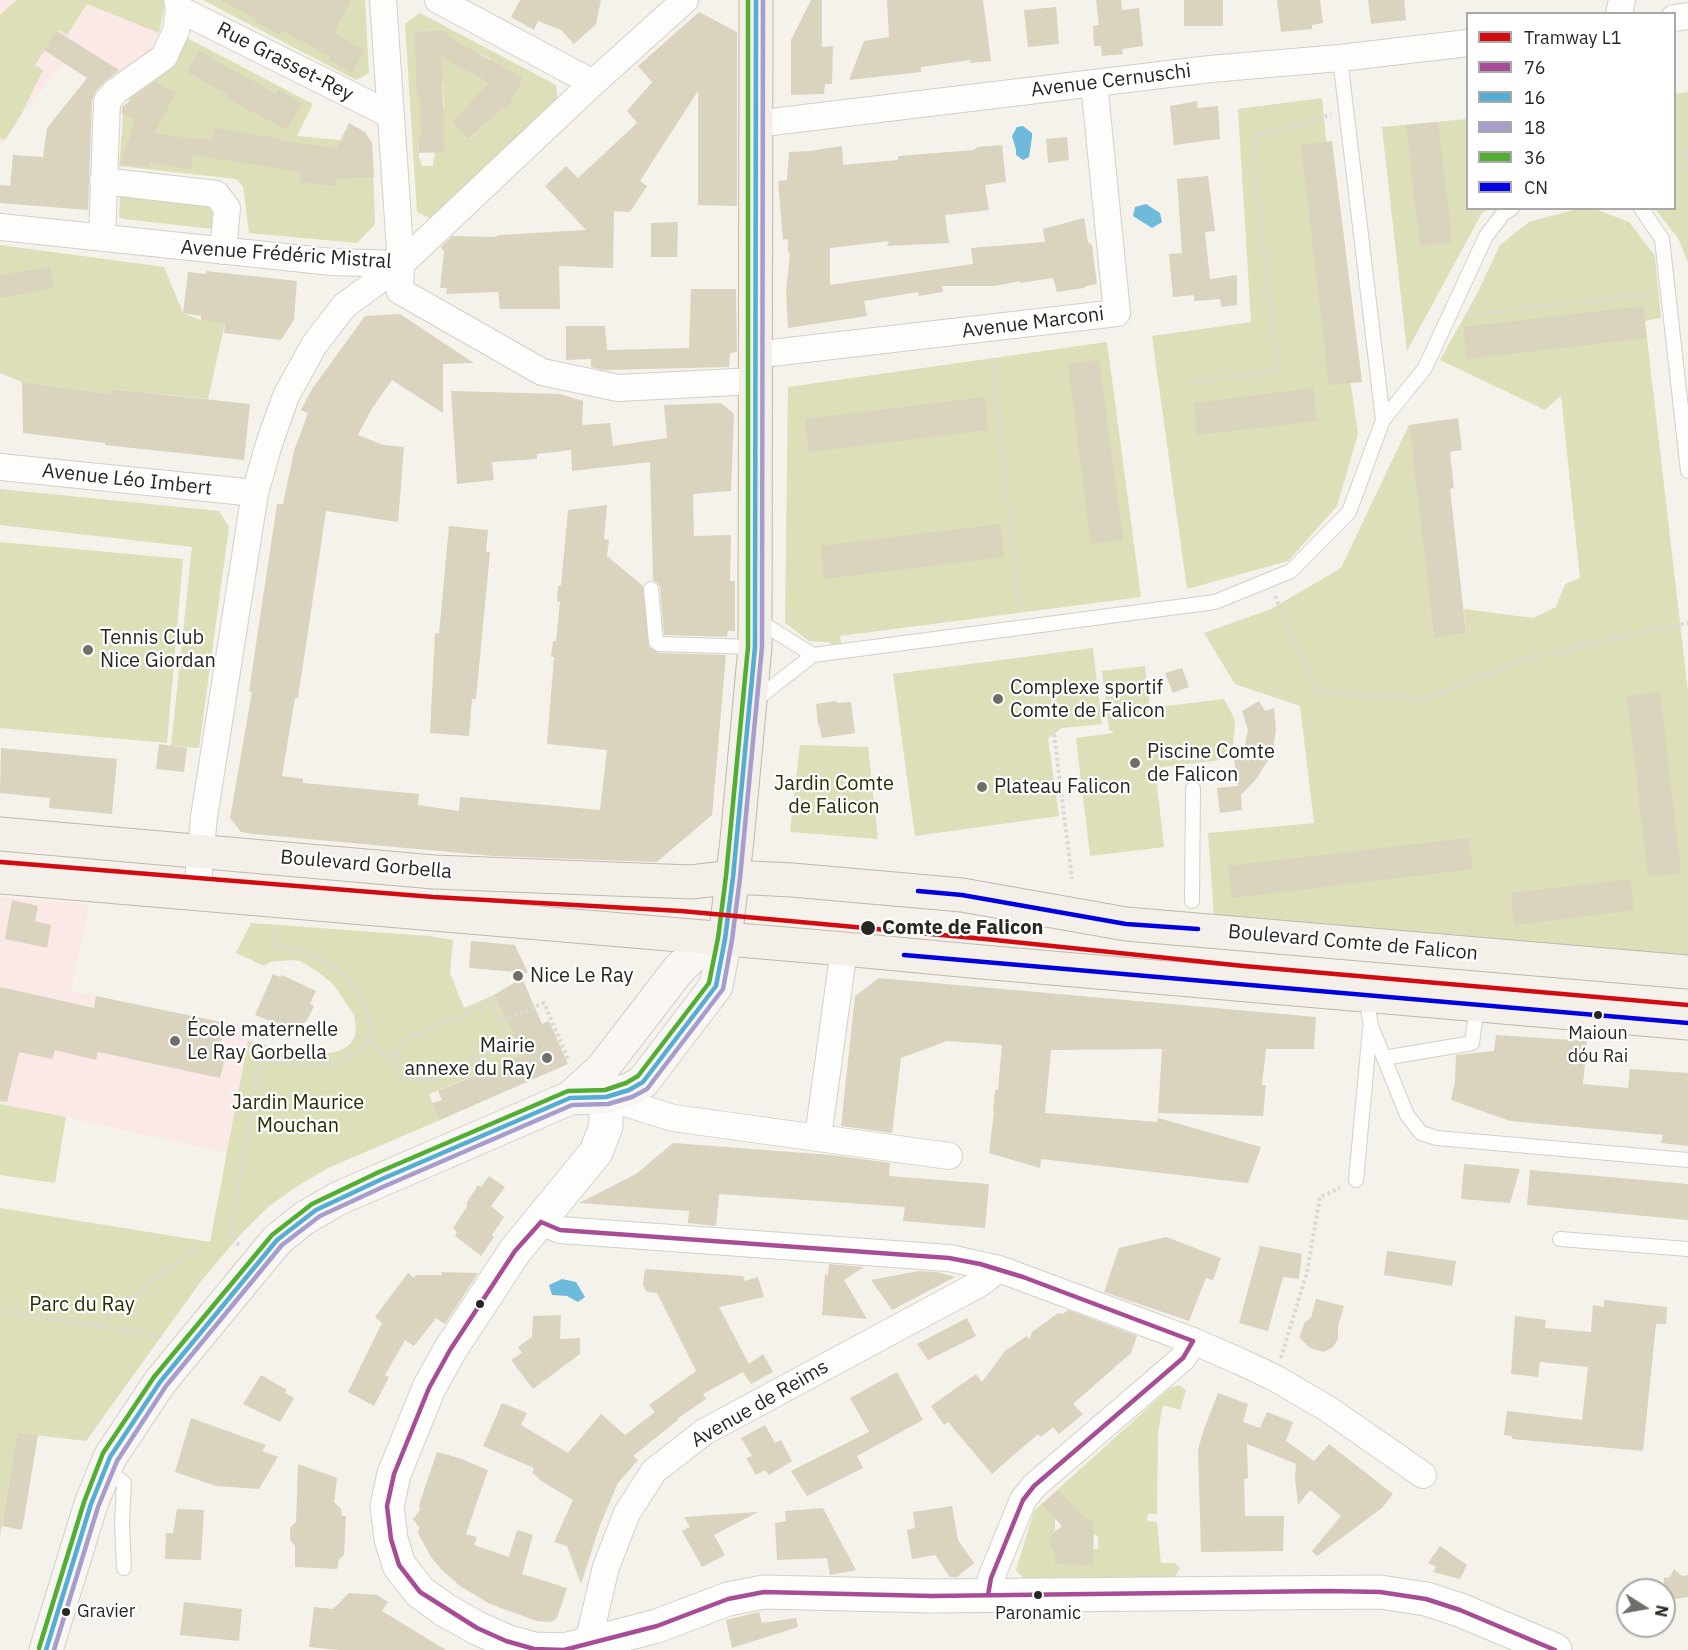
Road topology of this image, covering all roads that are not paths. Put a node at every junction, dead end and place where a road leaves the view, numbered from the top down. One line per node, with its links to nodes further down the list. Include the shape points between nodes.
1 (383, 0): 10 (street)
2 (438, 0): 8 (street)
3 (685, 0): 8 (street, Avenue Frédéric Mistral)
4 (756, 0): 11 (main road)
5 (178, 4): 10 (street, Rue Grasset-Rey); 12 (street, via 176,31 164,57 106,101)
6 (1466, 43): 7 (street, Avenue Cernuschi)
7 (1340, 58): 9 (street, Avenue Cernuschi); 20 (lane)
8 (593, 83): 18 (street, Avenue Frédéric Mistral)
9 (1094, 83): 11 (street, Avenue Cernuschi); 19 (street, Avenue Marconi, via 1117,313)
10 (391, 116): 18 (street)
11 (755, 124): 19 (main road)
12 (103, 181): 16 (street); 17 (street, via 216,194 227,208)
13 (1509, 210): 20 (lane, via 1486,236 1425,368)
14 (1642, 210): 22 (lane, via 1662,239)
15 (0, 227): 16 (street, Avenue Frédéric Mistral)
16 (102, 238): 17 (street, Avenue Frédéric Mistral)
17 (223, 251): 18 (street, Avenue Frédéric Mistral, via 332,262)
18 (401, 264): 19 (street, via 400,291 542,372 618,387); 23 (street, via 345,306 314,345 286,396)
19 (755, 368): 25 (main road)
20 (1383, 420): 26 (lane, via 1349,512 1291,571 1215,602)
21 (0, 467): 23 (street, Avenue Léo Imbert)
22 (1688, 471)
23 (255, 493): 30 (street)
24 (651, 589): 25 (lane, via 659,644)
25 (755, 633): 26 (lane); 27 (main road)
26 (813, 656): 27 (lane)
27 (750, 705): 31 (main road)
28 (1193, 789): 34 (lane)
29 (0, 834): 30 (main road, Boulevard Gorbella)
30 (200, 851): 31 (main road, Boulevard Gorbella, via 434,872 692,882); 33 (street)
31 (733, 877): 36 (main road); 39 (main road, Boulevard Comte de Falicon, via 962,895 1126,924)
32 (0, 878): 33 (main road)
33 (200, 895): 35 (main road)
34 (1192, 901)
35 (669, 935): 36 (main road); 38 (main road, via 679,952)
36 (725, 939): 37 (main road); 38 (main road, via 695,954); 46 (main road, via 716,986 643,1082)
37 (844, 949): 41 (main road); 47 (street)
38 (679, 969): 43 (main road)
39 (1688, 972)
40 (1477, 1006): 41 (main road); 42 (main road); 44 (lane, via 1472,1043)
41 (1368, 1011): 44 (lane); 50 (lane)
42 (1688, 1023)
43 (616, 1051): 45 (main road, via 602,1069); 46 (main road, via 606,1077)
44 (1384, 1058): 49 (lane, via 1407,1115 1420,1133 1437,1138)
45 (569, 1084): 46 (main road); 56 (main road, via 337,1199 291,1228 192,1342 137,1415)
46 (606, 1097): 47 (street, via 673,1118); 51 (street, via 606,1126 596,1152)
47 (818, 1137): 48 (street)
48 (948, 1156)
49 (1688, 1160)
50 (1356, 1180)
51 (541, 1222): 54 (street, via 560,1230 949,1258); 60 (street, via 515,1251 429,1388 394,1474 387,1506 399,1565 420,1592 477,1628 506,1641 534,1649 564,1650)
52 (1560, 1239): 53 (lane)
53 (1688, 1249)
54 (999, 1269): 55 (street); 60 (street, Avenue de Reims, via 980,1284 704,1432 654,1471 627,1513 606,1567)
55 (1193, 1341): 57 (street, via 1275,1378 1328,1409); 59 (street, via 1183,1358 1034,1486 1023,1500 990,1578)
56 (104, 1468): 58 (lane, via 124,1483); 61 (main road)
57 (1423, 1475)
58 (124, 1568)
59 (987, 1595): 60 (street, via 764,1592 728,1599 657,1626); 62 (street, via 1380,1592 1426,1599)
60 (588, 1643)
61 (46, 1650)
62 (1555, 1650)

